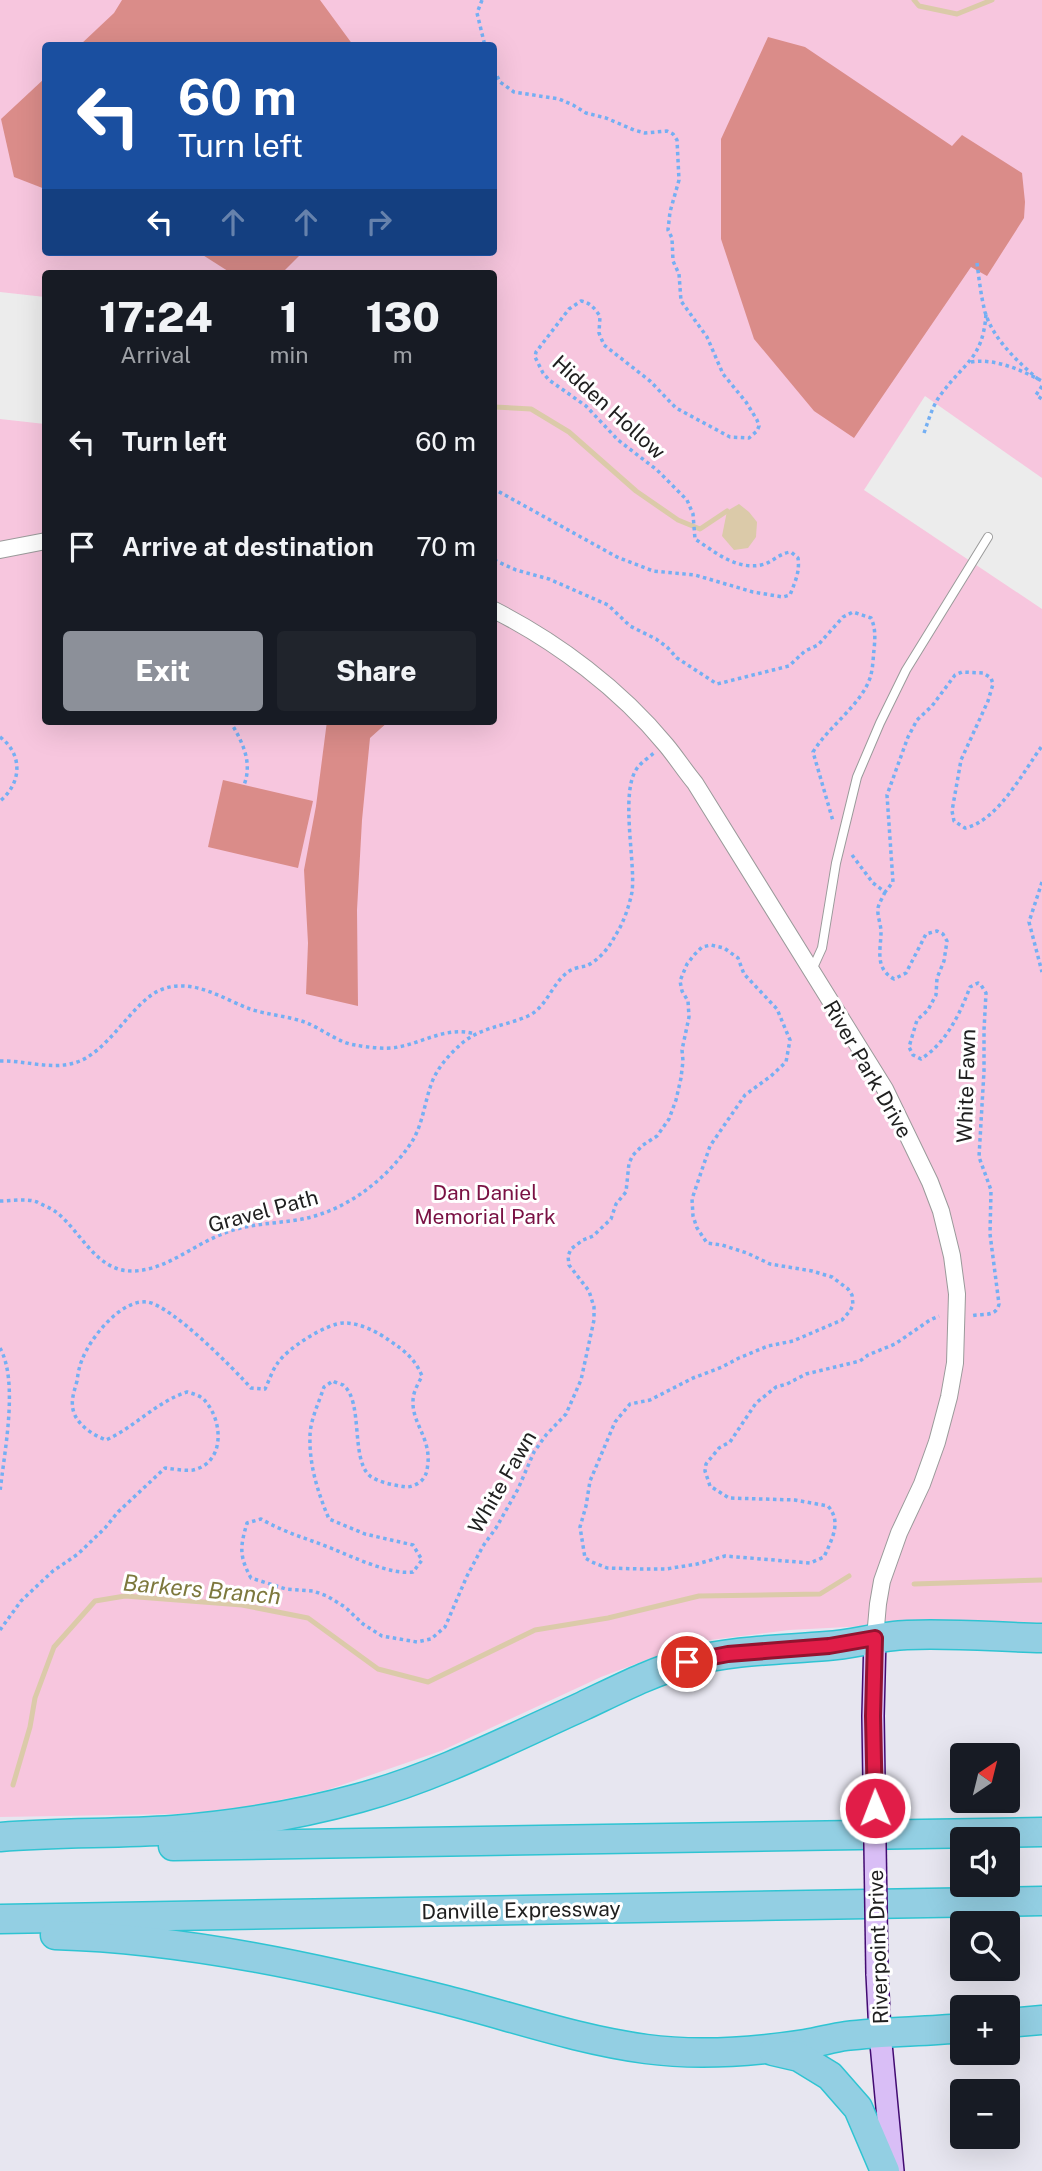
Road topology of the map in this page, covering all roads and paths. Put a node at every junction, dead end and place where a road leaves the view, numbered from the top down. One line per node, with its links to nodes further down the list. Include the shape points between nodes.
1 (482, 0): 2 (path, via 477,13)
2 (484, 42)
3 (497, 76): 10 (path, Hidden Hollow, via 514,92 559,99 634,130 667,131 677,140 679,180 668,230 681,301 707,337 723,374 746,401 757,420 757,431 749,438 730,438 676,408 604,345 600,316 587,303 581,301 569,309 535,356 549,380 586,406 687,500 695,539 738,565 762,565 791,552 798,558 799,568 790,595 783,597 695,575 653,571 617,557)
4 (977, 263): 5 (path)
5 (986, 314): 6 (path, via 985,331); 7 (path, via 1012,354)
6 (971, 362): 7 (path, via 995,363); 9 (path, via 942,392)
7 (1041, 382): 8 (path, via 1036,395)
8 (1042, 399)
9 (924, 433)
10 (497, 491)
11 (988, 537): 22 (lane, via 912,659 880,723 857,777)
12 (42, 542): 13 (street)
13 (0, 550)
14 (497, 561): 22 (path, via 608,605 630,626 656,639 717,684 789,666 853,612 871,618 875,639 870,678 813,752 831,817)
15 (497, 612): 18 (street, River Park Drive, via 567,654 619,697)
16 (232, 725): 20 (path, via 246,756)
17 (0, 737): 21 (path, via 12,749 17,766 15,784)
18 (665, 744): 26 (street, River Park Drive, via 701,793); 27 (path, Gravel Path, via 637,768 632,780 632,891 615,938 600,957 570,970 529,1016)
19 (1042, 746): 24 (path, via 992,815 965,828 954,821 961,760 993,684 983,673 955,675 917,720 887,795 893,882)
20 (244, 785)
21 (0, 800)
22 (842, 838): 24 (path, via 873,883); 26 (lane, via 822,948)
23 (1042, 882): 25 (path, via 1029,922)
24 (886, 892): 30 (path, White Fawn, via 878,909 878,948 889,976 894,979 906,973 926,934 937,931 947,941 936,995 911,1034 913,1055 921,1059 933,1052 960,1015 971,987 978,983 986,993 979,1157 991,1190 990,1234 999,1304 992,1314)
25 (1042, 972)
26 (811, 973): 30 (street, River Park Drive, via 885,1089 930,1182 952,1256)
27 (475, 1034): 28 (path, Gravel Path, via 439,1033 396,1048 353,1045 305,1022 250,1009 213,992 164,988 146,999 89,1056 75,1063); 29 (path, Gravel Path, via 440,1067 408,1149 371,1187 336,1208 221,1234 161,1266 134,1271 108,1264 55,1212 33,1201)
28 (0, 1061)
29 (0, 1201)
30 (957, 1316): 33 (path, White Fawn, via 930,1320 860,1361 806,1374 776,1387 756,1403 730,1442 706,1464 710,1486 729,1498 828,1506 835,1523 824,1557 810,1563 725,1556 642,1569 607,1568 586,1558 580,1527 590,1481 615,1422 629,1404 650,1400 768,1346 832,1325 853,1305 849,1289 832,1277 770,1264 707,1243 698,1228 692,1199 710,1146 745,1095 786,1062 790,1040 777,1009 744,974 738,958 724,948 702,947 680,981 689,1017 681,1078 669,1119 657,1136 633,1155 626,1192 611,1219 570,1249 568,1256 594,1307 581,1380 566,1414 534,1452 518,1489 467,1576 445,1627 431,1639 417,1642 382,1636 327,1596 251,1578 242,1562 247,1523 261,1520 351,1558 413,1572 422,1560 413,1545 365,1534 329,1519 313,1472 310,1434 324,1387 333,1381 343,1385 351,1395 367,1473 377,1481 410,1488 421,1482 429,1452 413,1401 422,1376 407,1352 365,1327 339,1323 287,1352 265,1389 251,1388 169,1312 148,1302 130,1305 96,1335 82,1359 73,1411 79,1423 106,1440 153,1408 187,1392 206,1401 216,1418 218,1443 212,1458 192,1470 165,1468 78,1554 21,1601); 34 (street, River Park Drive, via 950,1397 922,1485 883,1581)
31 (0, 1348): 32 (path, via 7,1361 10,1392)
32 (0, 1492)
33 (0, 1630)
34 (875, 1638): 35 (highway); 37 (highway, via 687,1662 414,1779 306,1812 171,1830); 45 (street, Riverpoint Drive, bridge)
35 (1042, 1638)
36 (1042, 1832): 38 (highway)
37 (0, 1837)
38 (0, 1849)
39 (1042, 1901): 40 (highway, Danville Expressway)
40 (0, 1919)
41 (0, 1935): 46 (highway, via 86,1936 183,1946 318,1969 586,2039 648,2049)
42 (1042, 2020): 43 (highway)
43 (1020, 2022)
44 (950, 2029): 45 (highway)
45 (880, 2033): 46 (highway); 48 (street, Riverpoint Drive)
46 (760, 2048): 47 (highway, via 799,2057 830,2076 858,2108)
47 (885, 2171)
48 (893, 2171)

